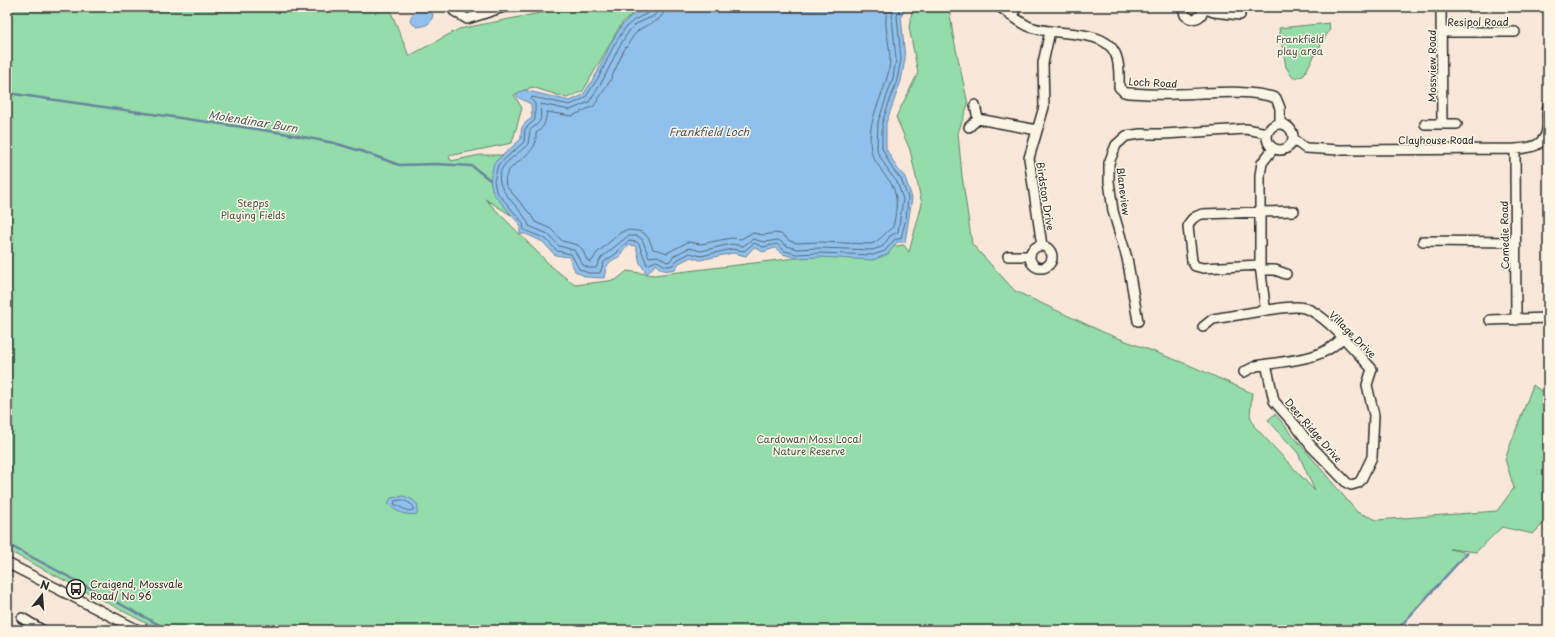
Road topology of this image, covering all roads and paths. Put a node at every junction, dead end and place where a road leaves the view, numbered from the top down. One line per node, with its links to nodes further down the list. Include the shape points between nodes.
1 (453, 7): 2 (street, via 454,11 467,19 504,7)
2 (512, 7)
3 (1000, 7): 9 (street, Loch Road)
4 (1017, 7): 9 (street)
5 (1183, 7): 6 (street, via 1185,15 1194,19 1200,17)
6 (1203, 7): 8 (street, via 1214,12)
7 (1441, 7): 11 (street, Mossview Road)
8 (1240, 15)
9 (1011, 16): 10 (street, Loch Road, via 1028,26)
10 (1050, 31): 16 (street, Loch Road, via 1087,35 1107,42 1115,53 1119,86 1128,94 1228,92 1266,95 1276,98 1280,108); 21 (street, Birdston Drive, via 1043,63 1044,107)
11 (1442, 32): 12 (street, Resipol Road); 18 (street, Mossview Road)
12 (1515, 32)
13 (975, 105): 15 (street)
14 (1548, 106): 25 (street, Clayhouse Road, via 1547,130 1543,139 1534,147)
15 (978, 119): 20 (street); 21 (street)
16 (1280, 123): 22 (street, via 1275,124); 23 (street, via 1290,128 1294,133)
17 (1425, 124): 18 (street)
18 (1442, 124): 19 (street)
19 (1456, 124)
20 (969, 127)
21 (1037, 130): 30 (street, Birdston Drive, via 1029,158)
22 (1267, 133): 24 (street, via 1268,142); 39 (street, Blaneview, via 1246,129 1140,134 1126,136 1116,145 1109,163 1109,180 1113,211 1127,258)
23 (1294, 140): 24 (street, via 1284,150); 25 (street, Clayhouse Road, via 1305,148 1339,150)
24 (1273, 149): 27 (street, via 1262,163)
25 (1515, 149): 29 (street, Comedie Road)
26 (1294, 210): 27 (street)
27 (1260, 211): 33 (street); 33 (street, via 1202,214 1193,217 1188,227 1192,261 1195,266)
28 (1423, 241): 29 (street)
29 (1516, 242): 38 (street, Comedie Road)
30 (1042, 246): 32 (street, via 1035,247); 32 (street, Birdston Drive, via 1051,252 1052,259 1048,265 1038,267 1032,263)
31 (1008, 256): 32 (street)
32 (1030, 256)
33 (1261, 268): 34 (street); 35 (street, via 1264,306)
34 (1286, 274)
35 (1267, 310): 40 (street, Village Drive, via 1213,319); 41 (street, Village Drive, via 1303,307 1324,319)
36 (1548, 318): 38 (street)
37 (1490, 320): 38 (street)
38 (1516, 320)
39 (1138, 321)
40 (1203, 327)
41 (1342, 338): 42 (street, via 1336,346 1316,356); 44 (street, Village Drive, via 1372,369 1367,385 1374,415 1372,457 1361,480)
42 (1268, 364): 43 (street); 44 (street, Deer Ridge Drive, via 1267,372 1274,401 1323,460 1347,483)
43 (1244, 372)
44 (1355, 485)
45 (7, 563): 48 (street)
46 (22, 618): 47 (street)
47 (42, 630)
48 (138, 630)

